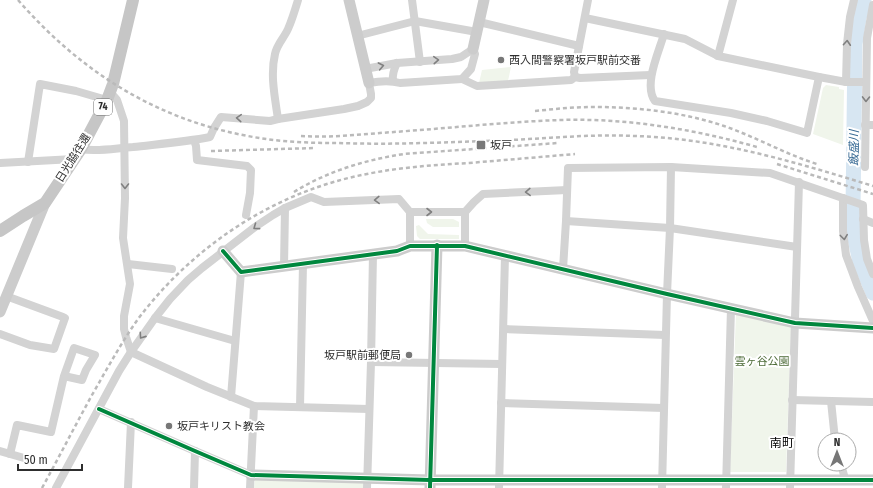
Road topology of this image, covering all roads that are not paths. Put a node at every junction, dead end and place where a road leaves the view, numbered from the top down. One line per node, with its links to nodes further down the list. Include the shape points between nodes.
1 (133, 0): 29 (main road, 日光脇往還 / 74)
2 (298, 0): 30 (street, via 288,30 275,54 273,80)
3 (349, 0): 14 (street)
4 (412, 0): 11 (street)
5 (484, 0): 12 (street)
6 (588, 0): 10 (street)
7 (733, 0): 17 (street)
8 (854, 0): 26 (street, one-way to 8, via 847,44)
9 (873, 5): 27 (street, via 867,38)
10 (585, 18): 13 (street); 15 (street)
11 (415, 21): 12 (street); 14 (street); 18 (street)
12 (478, 27): 15 (street); 16 (street)
13 (664, 34): 17 (street, via 686,39); 21 (street)
14 (358, 36): 20 (street)
15 (579, 46): 22 (street)
16 (473, 49): 18 (street, one-way to 16, via 461,57); 24 (street, via 475,54 471,69)
17 (718, 56): 23 (street)
18 (420, 62): 19 (street)
19 (397, 63): 20 (street, one-way to 19); 25 (street)
20 (365, 69): 28 (street)
21 (650, 75): 22 (street); 23 (street, via 652,97 655,101 731,113 807,133)
22 (575, 77): 24 (street, via 571,80 477,86)
23 (819, 78): 26 (street)
24 (462, 79): 25 (street, via 400,83)
25 (394, 81): 28 (street)
26 (847, 82): 27 (street)
27 (866, 82): 31 (street, one-way to 31)
28 (369, 83): 30 (street, via 371,98 358,106)
29 (108, 96): 33 (street, via 117,100 124,121); 34 (main road, 日光脇往還 / 74); 36 (street, via 40,84)
30 (278, 118): 32 (street, one-way to 32, via 270,121 221,117 210,137)
31 (869, 125): 39 (street)
32 (194, 140): 33 (street); 47 (street, via 197,160 247,166 251,170)
33 (125, 148): 34 (street, via 89,151); 60 (street, one-way to 60, via 123,238)
34 (81, 149): 35 (main road, 日光脇往還 / 74)
35 (74, 159): 36 (street); 43 (main road, 日光脇往還 / 74)
36 (28, 162): 37 (street)
37 (0, 163)
38 (671, 167): 40 (street, via 770,173); 41 (street, via 568,168); 51 (street)
39 (865, 167)
40 (799, 182): 42 (street); 56 (street)
41 (567, 190): 46 (street, one-way to 46, via 483,194); 49 (street)
42 (845, 198): 48 (street, via 863,205); 72 (street, one-way to 72, via 843,231 846,256)
43 (45, 203): 52 (main road, 74); 68 (street, 日光脇往還)
44 (285, 208): 45 (street, one-way to 44, via 399,199 324,202 311,197); 57 (street, one-way to 57); 62 (street)
45 (410, 212): 46 (street, one-way to 46); 54 (street)
46 (465, 212): 55 (street)
47 (246, 215)
48 (863, 219): 50 (street); 66 (street, via 867,259)
49 (566, 221): 51 (street); 64 (street)
50 (873, 223)
51 (670, 228): 56 (street); 67 (street)
52 (0, 231)
53 (437, 245): 54 (street); 55 (street); 81 (street)
54 (410, 246): 58 (street, via 397,251)
55 (465, 246): 59 (street)
56 (797, 247): 73 (street)
57 (223, 251): 65 (street); 71 (street, via 188,280)
58 (373, 254): 61 (street); 80 (street)
59 (505, 256): 64 (street); 75 (street)
60 (128, 264): 63 (street); 79 (street, via 130,284 124,329)
61 (303, 264): 62 (street); 90 (street)
62 (284, 267): 65 (street)
63 (172, 269)
64 (563, 269): 67 (street)
65 (241, 272): 78 (street)
66 (873, 274)
67 (667, 294): 69 (street); 77 (street)
68 (6, 296): 70 (street, 日光脇往還); 76 (street, via 65,318 54,349 30,345)
69 (731, 308): 73 (street); 108 (street)
70 (0, 312)
71 (155, 318): 78 (street); 79 (street, one-way to 79)
72 (873, 321)
73 (795, 323): 74 (street); 85 (street)
74 (873, 328)
75 (504, 329): 77 (street); 82 (street)
76 (0, 334)
77 (666, 335): 92 (street)
78 (235, 341): 84 (street)
79 (131, 352): 84 (street); 91 (street)
80 (371, 362): 81 (street); 93 (street)
81 (434, 363): 82 (street); 105 (street)
82 (502, 364): 88 (street)
83 (64, 376): 98 (street, via 51,432 17,424)
84 (231, 397): 89 (street)
85 (792, 400): 86 (street); 109 (street)
86 (831, 401): 87 (street); 95 (street)
87 (873, 402)
88 (501, 403): 92 (street); 106 (street)
89 (254, 406): 90 (street); 101 (street)
90 (300, 407): 93 (street)
91 (99, 408): 94 (street); 110 (street)
92 (664, 408): 107 (street)
93 (369, 409): 104 (street)
94 (131, 422): 97 (street); 111 (street)
95 (835, 432)
96 (0, 451): 98 (street)
97 (195, 451): 101 (street); 112 (street)
98 (10, 454): 99 (street)
99 (31, 460)
100 (843, 472): 102 (street)
101 (251, 474): 104 (street); 113 (street)
102 (845, 479): 103 (street); 109 (street)
103 (873, 480)
104 (367, 483): 105 (street)
105 (430, 484): 106 (street)
106 (499, 484): 107 (street)
107 (662, 484): 108 (street)
108 (726, 484): 109 (street)
109 (790, 484)
110 (56, 488)
111 (128, 488)
112 (194, 488)
113 (250, 488)

